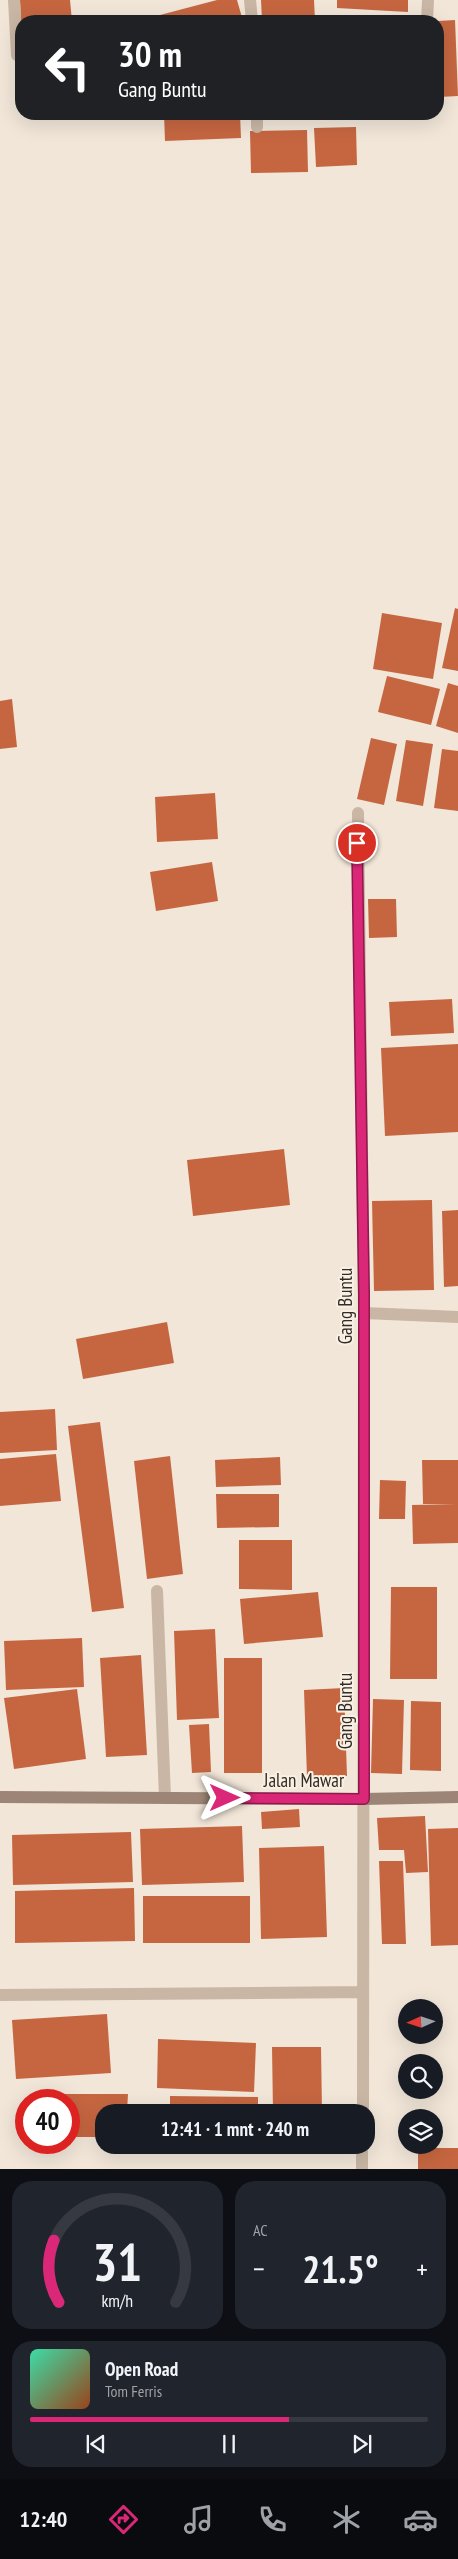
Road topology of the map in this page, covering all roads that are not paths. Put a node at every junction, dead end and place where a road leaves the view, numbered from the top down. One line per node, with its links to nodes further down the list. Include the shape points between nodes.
1 (14, 0): 6 (street)
2 (250, 0): 4 (street)
3 (428, 0): 5 (street)
4 (251, 15)
5 (427, 15)
6 (15, 18)
7 (358, 813): 8 (street, Gang Buntu)
8 (364, 1313): 9 (street); 14 (street, Gang Buntu)
9 (458, 1317)
10 (157, 1591): 13 (street)
11 (0, 1796): 13 (street, Jalan Mawar)
12 (458, 1797): 14 (street, Jalan Mawar)
13 (165, 1798): 14 (street, Jalan Mawar)
14 (364, 1799): 15 (street, Gang Buntu)
15 (363, 1992): 16 (street); 17 (street, Gang Buntu)
16 (0, 1995)
17 (362, 2104)
18 (362, 2154): 19 (street)
19 (362, 2169)

